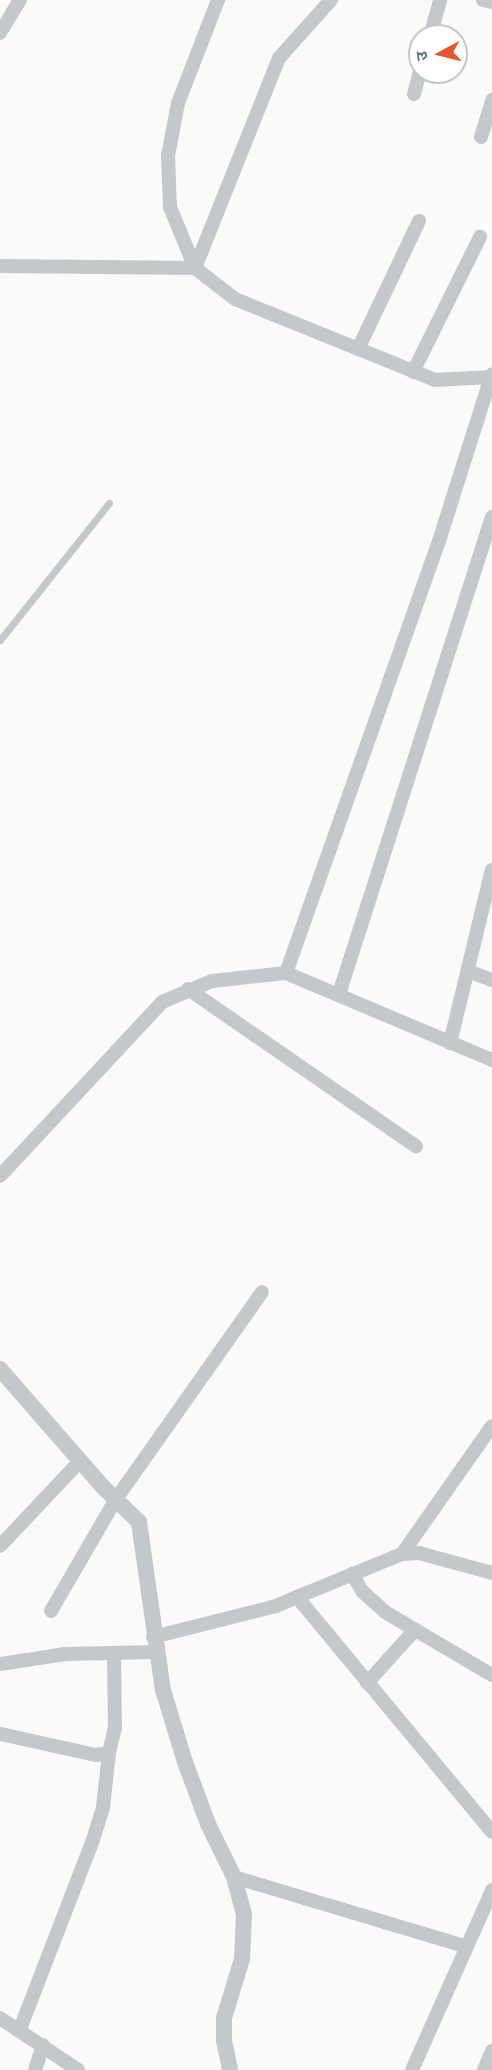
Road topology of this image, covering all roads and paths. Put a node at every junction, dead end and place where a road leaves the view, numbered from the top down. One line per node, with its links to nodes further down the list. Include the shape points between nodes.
1 (20, 0): 8 (street)
2 (218, 0): 16 (street, via 178,103 168,156 170,207)
3 (331, 0): 16 (street, via 279,58)
4 (440, 0): 7 (street)
5 (483, 0): 6 (street)
6 (492, 2)
7 (433, 24)
8 (0, 33)
9 (417, 84): 10 (street)
10 (414, 94)
11 (492, 100): 12 (street)
12 (481, 137)
13 (418, 221): 17 (street)
14 (480, 237): 18 (street)
15 (0, 266): 16 (street)
16 (195, 268): 17 (street, via 235,299)
17 (358, 349): 18 (street)
18 (414, 372): 19 (street, via 451,382)
19 (492, 376): 25 (street, via 435,552)
20 (109, 503): 22 (lane)
21 (492, 517): 28 (street)
22 (0, 640)
23 (492, 870): 24 (street)
24 (468, 971): 26 (street); 29 (street)
25 (286, 973): 27 (street, via 212,981); 28 (street)
26 (492, 980)
27 (188, 989): 31 (street); 32 (street, via 162,1002)
28 (339, 994): 29 (street)
29 (446, 1042): 30 (street)
30 (492, 1060)
31 (416, 1146)
32 (0, 1176)
33 (262, 1292): 37 (street)
34 (1, 1371): 36 (street)
35 (492, 1426): 39 (street)
36 (80, 1461): 37 (street); 38 (street)
37 (116, 1499): 43 (street); 45 (street, via 139,1521)
38 (0, 1546)
39 (402, 1554): 40 (street, via 419,1553); 41 (street)
40 (492, 1573)
41 (352, 1574): 42 (street); 44 (street, via 363,1592)
42 (297, 1597): 45 (street); 49 (street)
43 (51, 1611)
44 (414, 1631): 48 (street); 49 (street)
45 (154, 1645): 46 (street); 53 (street, via 185,1762 208,1824)
46 (114, 1655): 47 (street, via 65,1654); 51 (street, via 115,1728)
47 (0, 1664)
48 (492, 1675)
49 (367, 1683): 52 (street)
50 (1, 1734): 51 (street, via 96,1755)
51 (109, 1754): 57 (street, via 103,1807 93,1840)
52 (492, 1832)
53 (234, 1877): 55 (street); 62 (street, via 246,1938 224,2018)
54 (492, 1890): 55 (street)
55 (467, 1947): 63 (street)
56 (0, 2018): 57 (street)
57 (20, 2029): 58 (street)
58 (43, 2045): 60 (street); 61 (street)
59 (492, 2051): 64 (street)
60 (35, 2070)
61 (78, 2070)
62 (230, 2070)
63 (412, 2070)
64 (484, 2070)

